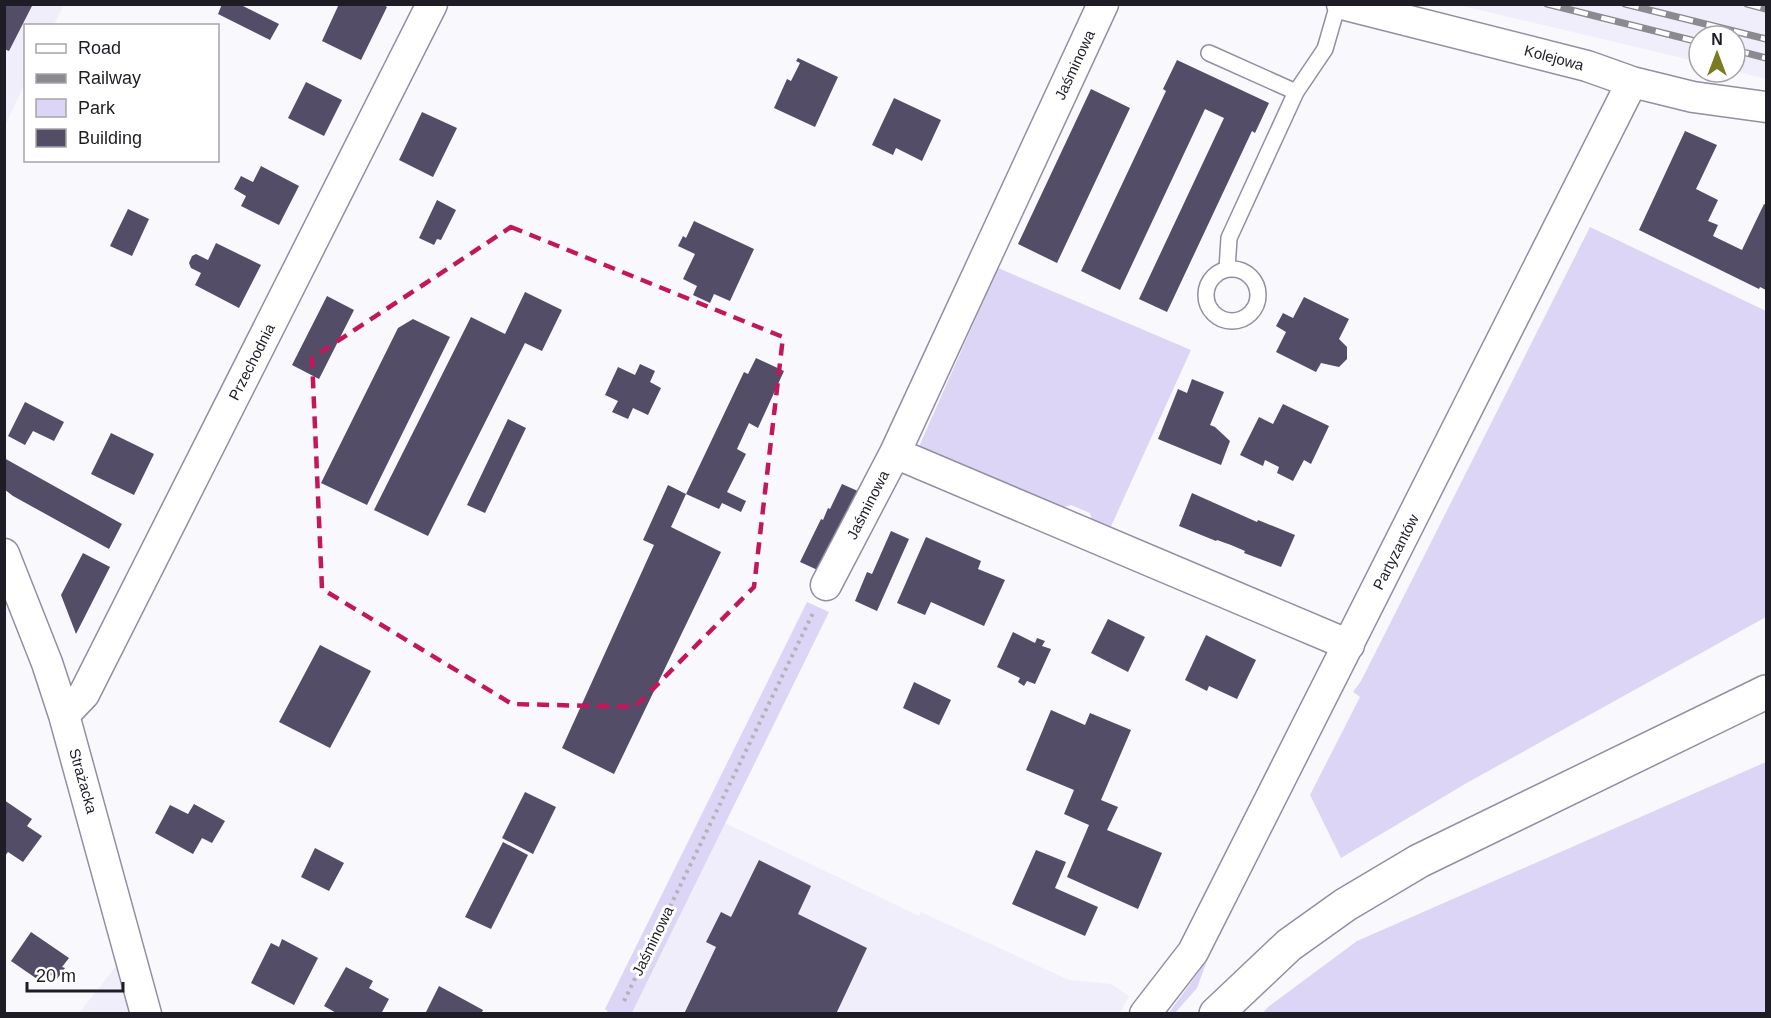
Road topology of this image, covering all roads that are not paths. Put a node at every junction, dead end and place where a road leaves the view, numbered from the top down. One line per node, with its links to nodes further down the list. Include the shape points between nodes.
1 (432, 4): 14 (street, Przechodnia, via 84,694)
2 (1103, 4): 9 (street, Jaśminowa)
3 (1340, 4): 5 (street, Kolejowa, via 1587,66); 6 (lane, via 1325,49)
4 (1209, 53): 6 (lane)
5 (1632, 81): 7 (street, Kolejowa, via 1693,97); 12 (street, Partyzantów)
6 (1296, 92): 8 (lane, via 1228,238)
7 (1767, 107)
8 (1227, 269)
9 (895, 453): 11 (street, Jaśminowa); 12 (street)
10 (4, 554): 14 (street, Strażacka, via 48,663)
11 (826, 585)
12 (1349, 645): 16 (street, Partyzantów, via 1193,952)
13 (1767, 692): 17 (street, via 1419,861 1345,905 1289,945)
14 (64, 715): 15 (street, Strażacka)
15 (146, 1014)
16 (1145, 1014)
17 (1216, 1014)

